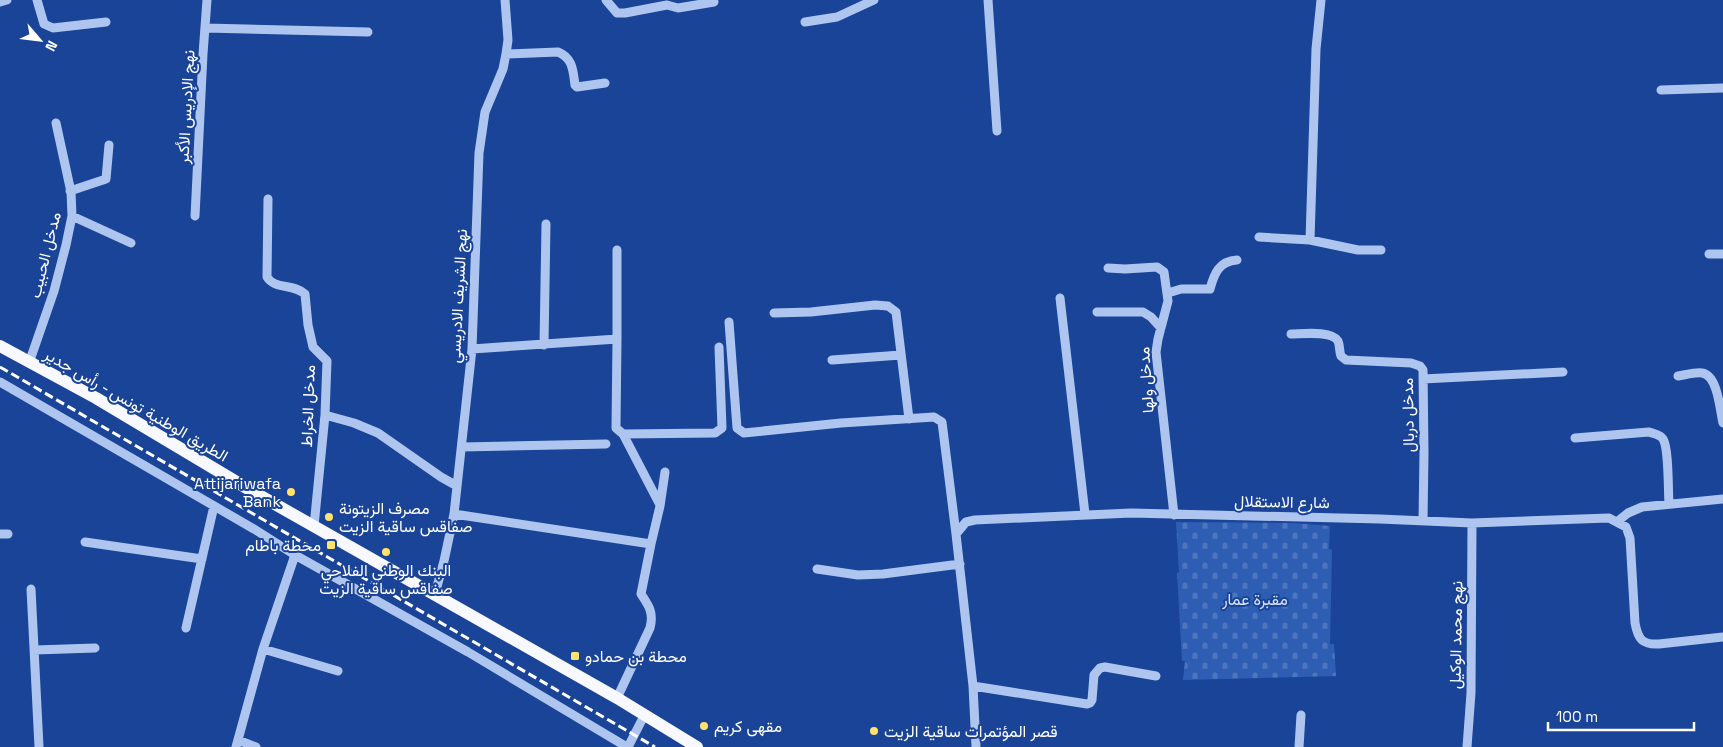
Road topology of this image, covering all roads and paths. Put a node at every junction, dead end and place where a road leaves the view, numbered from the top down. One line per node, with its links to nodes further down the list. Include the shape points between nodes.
1 (7, 0): 9 (street)
2 (37, 0): 11 (street, via 44,24 53,28)
3 (207, 0): 13 (street, نهج الإدريس الأكبر)
4 (505, 0): 15 (street, نهج الشريف الادريسي)
5 (606, 0): 10 (street, via 617,12 625,14 667,5 678,8)
6 (874, 0): 12 (street, via 837,17)
7 (988, 0): 20 (street)
8 (1321, 0): 28 (street, via 1316,48)
9 (0, 2)
10 (714, 2)
11 (106, 22)
12 (805, 22)
13 (206, 28): 14 (street); 25 (street, نهج الإدريس الأكبر)
14 (368, 32)
15 (506, 54): 16 (street, via 558,52 571,63 574,85); 47 (street, نهج الشريف الادريسي, via 485,112 479,152)
16 (605, 82)
17 (1723, 88): 18 (street)
18 (1661, 90)
19 (56, 123): 22 (street, مدخل الحبيب)
20 (997, 131)
21 (108, 145): 22 (street, via 106,179)
22 (70, 190): 24 (street, مدخل الحبيب)
23 (268, 199): 55 (street, مدخل الخراط, via 267,277 270,282 295,287 304,294 313,347 326,360)
24 (72, 216): 29 (street); 50 (street, مدخل الحبيب, via 54,291)
25 (195, 216)
26 (546, 224): 44 (street)
27 (1259, 236): 28 (street)
28 (1310, 240): 31 (street, via 1358,250)
29 (131, 243)
30 (617, 250): 43 (street)
31 (1381, 250)
32 (1709, 254): 33 (street)
33 (1723, 254)
34 (1237, 260): 36 (street, via 1230,260 1214,273 1210,289 1181,289)
35 (1108, 268): 36 (street, مدخل ولها, via 1157,267 1164,272)
36 (1168, 293): 41 (street, مدخل ولها)
37 (1060, 298): 69 (street)
38 (1097, 312): 41 (street, via 1143,312)
39 (774, 313): 48 (street, via 888,306 896,312)
40 (730, 322): 56 (street, via 737,428 744,433)
41 (1161, 328): 70 (street, مدخل ولها, via 1156,352)
42 (1291, 334): 53 (street, مدخل دربال, via 1335,337 1341,356 1346,360 1416,364 1423,370)
43 (616, 339): 44 (street); 58 (street, via 616,428)
44 (544, 345): 47 (street)
45 (0, 346): 50 (main road, الطريق الوطنية تونس - رأس جدير)
46 (719, 347): 58 (street, via 722,428 715,433)
47 (472, 349): 61 (street, نهج الشريف الادريسي)
48 (902, 355): 49 (street); 56 (street)
49 (832, 360)
50 (29, 363): 74 (main road, الطريق الوطنية تونس - رأس جدير, via 96,398)
51 (1563, 372): 53 (street)
52 (1678, 376): 57 (street, via 1703,373 1710,376)
53 (1423, 379): 71 (street, مدخل دربال)
54 (0, 382): 66 (street)
55 (324, 415): 63 (street, via 378,433); 74 (street, مدخل الخراط)
56 (910, 418): 75 (street, via 934,417 942,422)
57 (1723, 423)
58 (623, 434): 67 (street)
59 (1575, 438): 65 (street, via 1649,432 1659,435 1664,440 1666,452)
60 (606, 444): 61 (street)
61 (462, 447): 63 (street, نهج الشريف الادريسي)
62 (665, 472): 67 (street)
63 (457, 486): 68 (street, نهج الشريف الادريسي)
64 (1723, 499): 65 (street)
65 (1669, 504): 72 (street, via 1635,509)
66 (214, 506): 78 (street); 79 (street)
67 (660, 506): 77 (street)
68 (454, 514): 77 (street); 83 (street, نهج الشريف الادريسي)
69 (1085, 514): 70 (street, شارع الاستقلال); 75 (street, شارع الاستقلال, via 975,520 966,522)
70 (1174, 515): 71 (street, شارع الاستقلال)
71 (1424, 521): 73 (street, شارع الاستقلال)
72 (1618, 521): 73 (street, شارع الاستقلال, via 1609,518); 85 (street, via 1626,527 1630,538 1635,623 1642,641 1650,645)
73 (1472, 523): 102 (street, نهج محمد الوكيل, via 1471,693)
74 (314, 526): 83 (main road, الطريق الوطنية تونس - رأس جدير)
75 (956, 534): 80 (street)
76 (85, 542): 79 (street)
77 (651, 544): 92 (street, via 642,594 653,617)
78 (295, 556): 87 (street); 98 (street, via 468,652)
79 (202, 559): 84 (street)
80 (960, 564): 81 (street, via 883,574); 91 (street)
81 (817, 569)
82 (30, 589): 88 (street)
83 (435, 594): 92 (main road, الطريق الوطنية تونس - رأس جدير)
84 (186, 628)
85 (1723, 637)
86 (96, 648): 88 (street)
87 (263, 649): 89 (street); 95 (street)
88 (34, 650): 96 (street)
89 (338, 671)
90 (1156, 676): 91 (street, via 1100,668 1094,676 1092,700 1087,704)
91 (973, 686): 100 (street)
92 (617, 698): 93 (main road, الطريق الوطنية تونس - رأس جدير)
93 (645, 714): 98 (street); 99 (main road, الطريق الوطنية تونس - رأس جدير)
94 (1301, 715): 101 (street)
95 (237, 744): 97 (street)
96 (39, 747)
97 (256, 747)
98 (628, 747)
99 (697, 747)
100 (976, 747)
101 (1299, 747)
102 (1467, 747)

